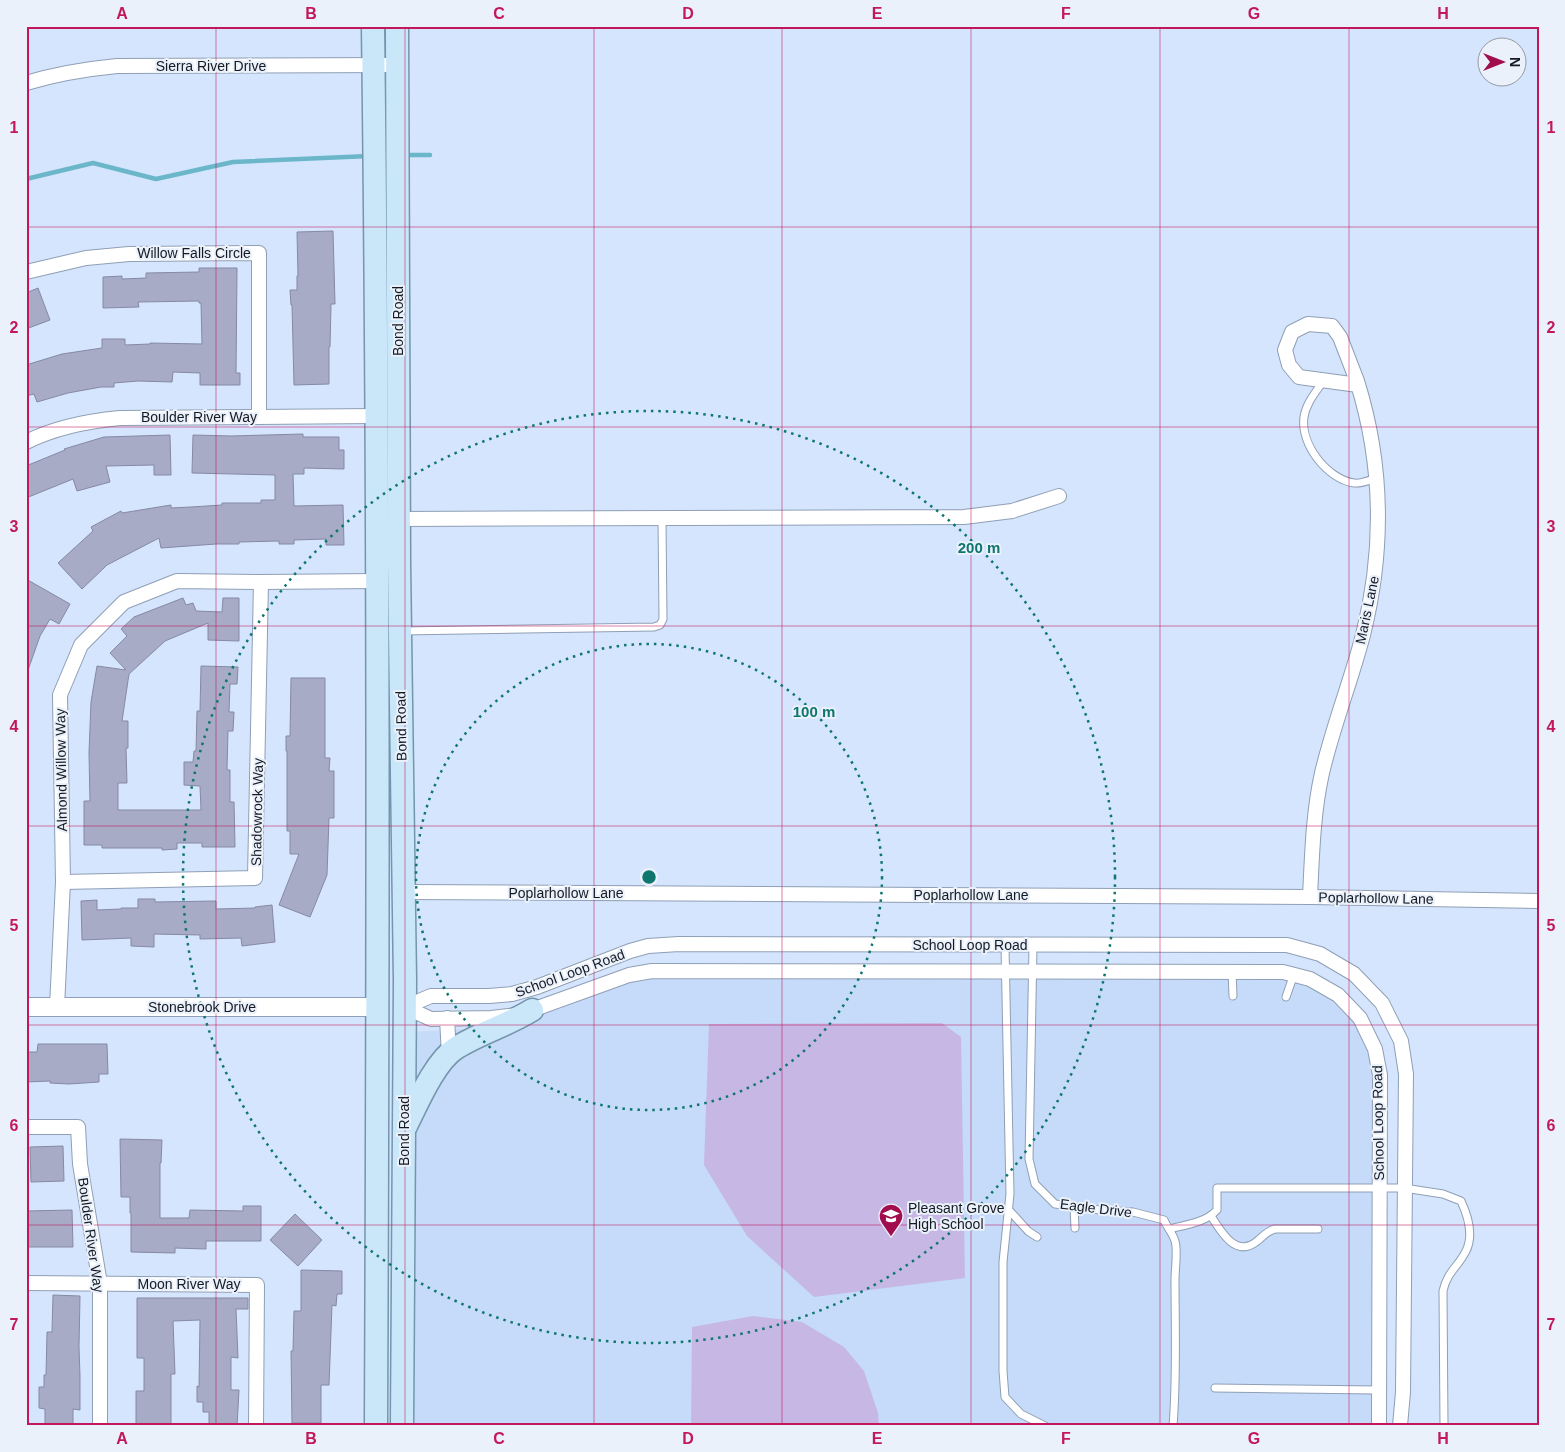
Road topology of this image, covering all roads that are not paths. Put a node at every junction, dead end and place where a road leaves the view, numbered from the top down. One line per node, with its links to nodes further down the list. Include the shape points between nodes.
1 (373, 26): 3 (main road, Bond Road)
2 (397, 26): 4 (main road, Bond Road)
3 (374, 64): 4 (street, Sierra River Drive); 5 (street, Sierra River Drive, via 117,66 86,69); 9 (main road, Bond Road)
4 (398, 64): 14 (main road, Bond Road)
5 (26, 83)
6 (26, 272): 10 (street, Willow Falls Circle, via 86,258 129,254 258,253)
7 (1324, 380): 8 (street); 8 (street, Maris Lane, via 1299,377 1289,365 1285,350 1292,332 1308,324 1332,326 1340,337); 12 (lane, via 1307,405 1304,417 1303,426 1314,456 1332,474 1355,483)
8 (1358, 385): 12 (street, Maris Lane, via 1369,426)
9 (376, 416): 10 (street, Boulder River Way); 16 (main road, via 388,431 390,546); 17 (main road, Bond Road)
10 (259, 417): 11 (street, Boulder River Way, via 93,420 60,428)
11 (26, 442)
12 (1377, 478): 22 (street, Maris Lane, via 1379,519 1373,589 1363,635 1322,775 1315,818)
13 (1059, 496): 15 (street, via 1012,511 964,517)
14 (399, 519): 15 (street); 16 (main road, Bond Road)
15 (662, 519): 19 (lane, via 663,619 660,625)
16 (399, 563): 19 (main road, Bond Road)
17 (377, 581): 18 (street, Almond Willow Way); 34 (main road, Bond Road)
18 (261, 582): 20 (street, Almond Willow Way, via 177,581 124,602 81,645 60,695); 20 (street, Shadowrock Way, via 255,878)
19 (400, 631): 21 (main road, Bond Road)
20 (63, 882): 33 (street, Almond Willow Way)
21 (403, 892): 22 (street, Poplarhollow Lane); 35 (main road, Bond Road)
22 (1310, 897): 23 (street, Poplarhollow Lane)
23 (1539, 901)
24 (1005, 946): 25 (street, School Loop Road); 27 (lane); 35 (street, School Loop Road, via 648,946 537,988 489,996 432,996)
25 (1034, 946): 28 (lane, Eagle Drive); 42 (street, School Loop Road, via 1287,945 1320,954 1354,974 1382,1003 1400,1041 1406,1074)
26 (1232, 971): 28 (street, School Loop Road); 29 (street, School Loop Road); 30 (lane)
27 (1005, 972): 28 (street, School Loop Road); 36 (street, School Loop Road, via 652,971 629,975); 44 (lane)
28 (1034, 972): 43 (lane, Eagle Drive, via 1029,1159 1034,1184 1055,1204)
29 (1294, 974): 31 (lane); 41 (street, School Loop Road, via 1338,995 1360,1018 1376,1049 1380,1075)
30 (1233, 996)
31 (1286, 998)
32 (26, 1007): 33 (street, Stonebrook Drive)
33 (57, 1007): 34 (street, Stonebrook Drive)
34 (378, 1007): 56 (main road, Bond Road)
35 (405, 1007): 37 (street, School Loop Road, via 431,1019); 40 (main road, Bond Road)
36 (532, 1010): 37 (street, School Loop Road, via 491,1018); 38 (main road, via 454,1049)
37 (447, 1018): 38 (street)
38 (449, 1055): 40 (main road, via 440,1064)
39 (26, 1127): 51 (street, Boulder River Way, via 78,1127 80,1164)
40 (404, 1132): 57 (main road, Bond Road)
41 (1378, 1188): 42 (lane); 45 (lane, via 1216,1188 1216,1210); 53 (street, School Loop Road)
42 (1404, 1188): 61 (street, School Loop Road); 62 (lane, via 1443,1194 1461,1201 1468,1217 1467,1249 1446,1279 1443,1292)
43 (1074, 1207): 46 (lane); 47 (lane, Eagle Drive, via 1133,1212 1164,1220)
44 (1008, 1209): 49 (lane); 58 (lane, via 1003,1262 1005,1397 1021,1414)
45 (1211, 1216): 47 (lane); 48 (lane, via 1225,1239 1236,1245 1251,1246 1268,1230)
46 (1075, 1228)
47 (1169, 1229): 59 (lane, via 1176,1242)
48 (1318, 1230)
49 (1037, 1237)
50 (26, 1283): 51 (street)
51 (100, 1284): 54 (street, Boulder River Way); 55 (street, Moon River Way, via 258,1285)
52 (1216, 1388): 53 (lane)
53 (1378, 1390): 60 (street, School Loop Road)
54 (100, 1426)
55 (256, 1426)
56 (376, 1426)
57 (402, 1426)
58 (1045, 1426)
59 (1173, 1426)
60 (1379, 1426)
61 (1400, 1426)
62 (1444, 1426)

